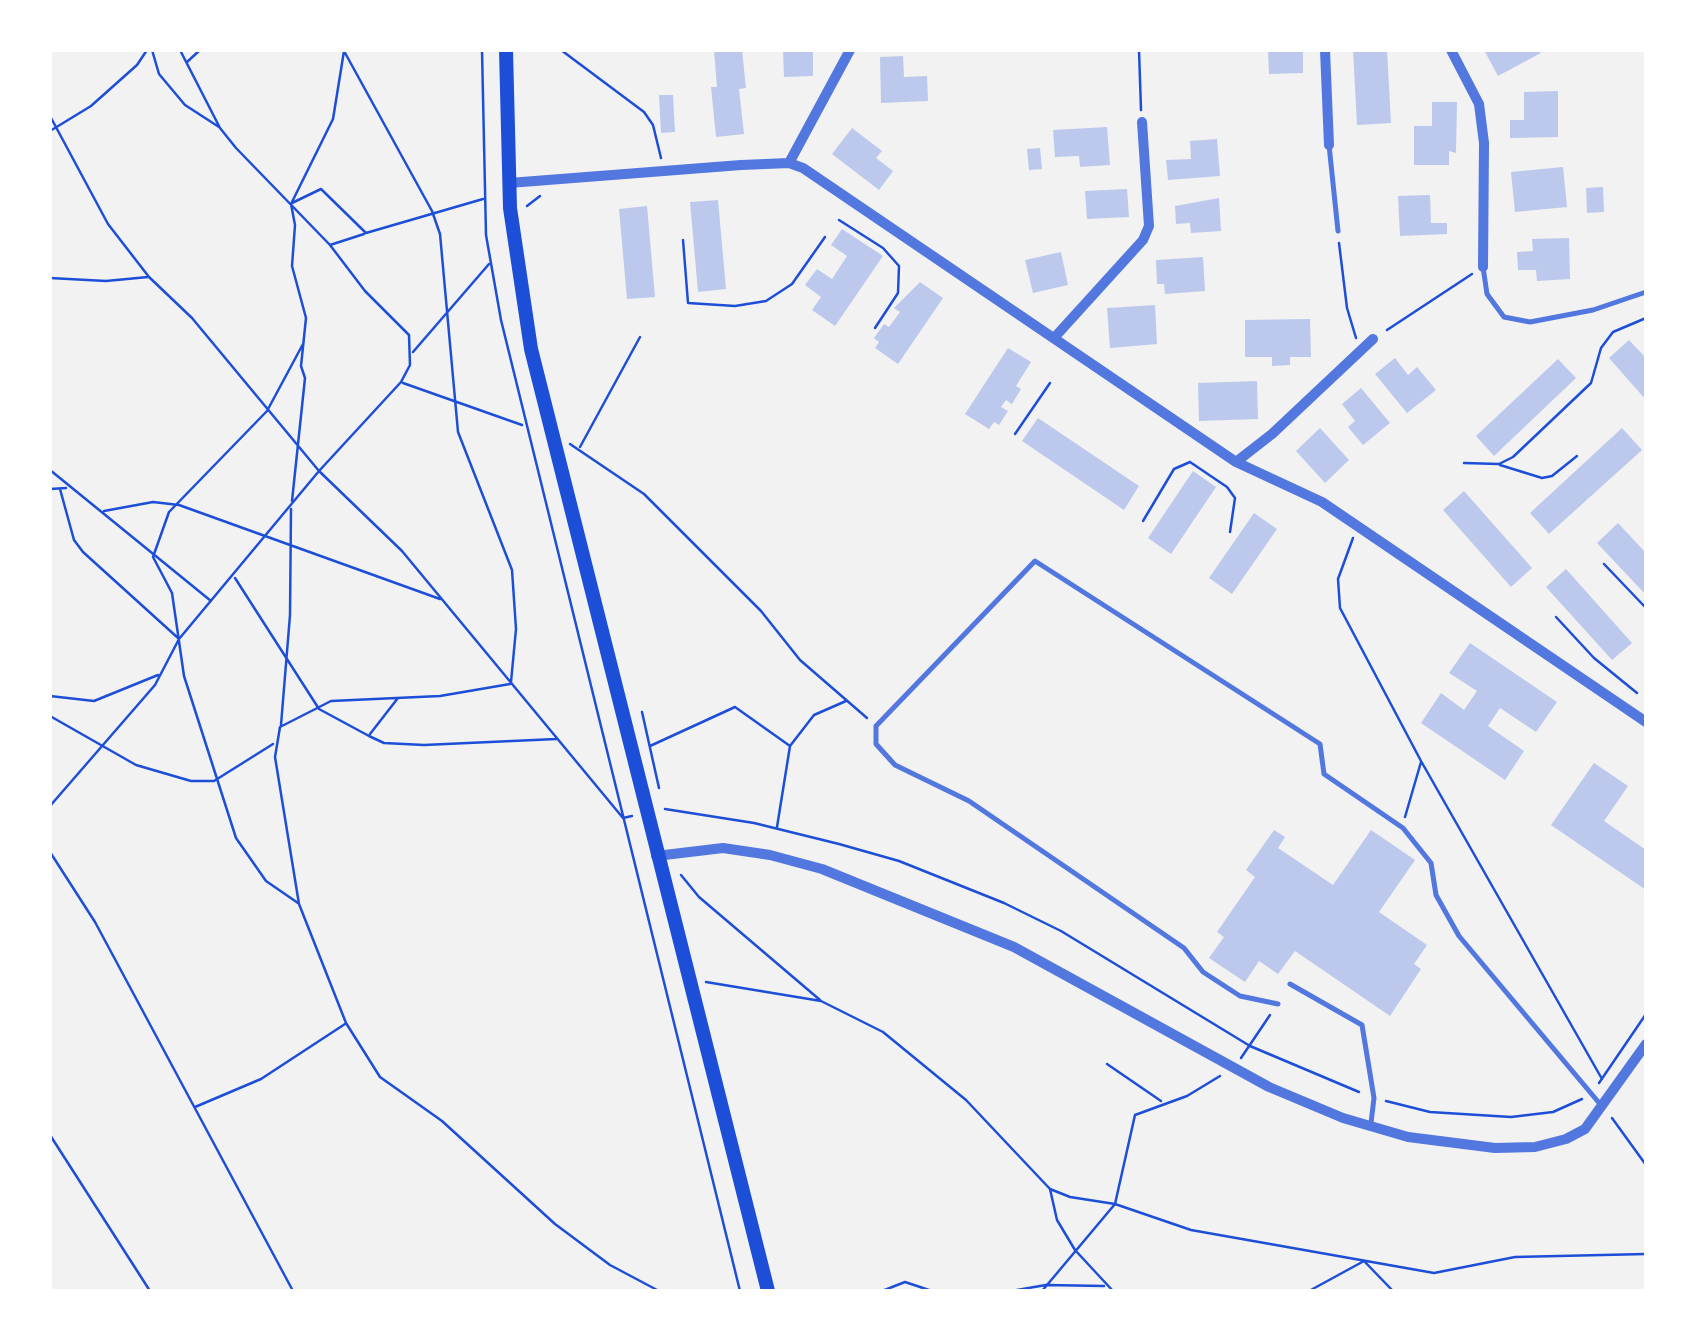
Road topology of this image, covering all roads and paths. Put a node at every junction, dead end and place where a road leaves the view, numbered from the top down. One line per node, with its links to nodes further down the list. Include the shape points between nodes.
1 (150, 50): 15 (path, via 91,106); 16 (path, via 184,105)
2 (180, 50): 12 (path)
3 (200, 50): 12 (path)
4 (343, 50): 24 (path, via 333,119); 26 (path)
5 (482, 50): 23 (path)
6 (506, 50): 21 (main road)
7 (561, 50): 20 (path, via 644,112)
8 (850, 50): 19 (street)
9 (1139, 50): 14 (path)
10 (1324, 50): 18 (street)
11 (1452, 50): 34 (street, via 1480,104)
12 (187, 62): 16 (path)
13 (50, 116): 15 (path)
14 (1142, 122): 42 (street, via 1148,226 1143,240)
15 (56, 126): 17 (path); 35 (path, via 108,224)
16 (220, 128): 24 (path)
17 (50, 130)
18 (1329, 145): 28 (lane)
19 (788, 164): 20 (street); 42 (street, via 824,180)
20 (666, 172): 21 (street)
21 (509, 183): 53 (main road, via 523,303)
22 (544, 193): 25 (path)
23 (484, 199): 26 (path); 33 (path)
24 (290, 204): 29 (path, via 321,189); 32 (path); 44 (path)
25 (526, 206)
26 (432, 212): 29 (path); 38 (path, via 440,234)
27 (839, 220): 40 (path, via 884,248 899,266 898,293)
28 (1338, 231): 45 (path, via 1347,308)
29 (366, 234): 32 (path)
30 (825, 237): 31 (path, via 792,284 766,301 735,306 688,303)
31 (683, 240)
32 (330, 244): 46 (path, via 409,335)
33 (490, 264): 38 (path); 51 (path)
34 (1483, 267): 37 (lane, via 1487,294 1504,316 1530,322); 43 (path)
35 (149, 277): 36 (path); 50 (path, via 192,318)
36 (50, 278)
37 (1646, 292)
38 (445, 316): 46 (path); 49 (path)
39 (1646, 318): 59 (path, via 1613,332 1591,383)
40 (874, 328)
41 (640, 337): 55 (path)
42 (1054, 338): 57 (street)
43 (1373, 339): 45 (street)
44 (305, 342): 50 (path); 54 (path)
45 (1360, 350): 57 (street)
46 (412, 353): 47 (path)
47 (401, 382): 49 (path); 61 (path)
48 (1050, 384): 52 (path)
49 (452, 399): 51 (path); 83 (path, via 466,456 512,570)
50 (267, 411): 54 (path); 65 (path)
51 (526, 426): 104 (path)
52 (1015, 434)
53 (550, 435): 55 (path); 103 (main road)
54 (299, 448): 61 (path); 66 (path)
55 (580, 448): 87 (path, via 644,494)
56 (1577, 456): 59 (path, via 1542,478)
57 (1236, 462): 91 (street, via 1322,502)
58 (1464, 463): 59 (path)
59 (1499, 464)
60 (50, 470): 62 (path)
61 (319, 471): 66 (path); 76 (path)
62 (68, 488): 64 (path); 67 (path)
63 (50, 489): 64 (path)
64 (60, 489): 80 (path, via 83,552)
65 (179, 505): 67 (path, via 153,502); 71 (path); 73 (path)
66 (291, 506): 71 (path); 72 (path)
67 (104, 512): 73 (path)
68 (1143, 521): 70 (path, via 1174,469 1190,462 1235,498)
69 (1343, 530): 100 (path, via 1354,537 1338,579 1340,608)
70 (1230, 532)
71 (267, 537): 72 (path); 75 (path)
72 (288, 542): 76 (path); 81 (path)
73 (153, 557): 77 (path); 80 (path, via 172,593)
74 (1604, 564): 78 (path)
75 (233, 576): 77 (path); 81 (path)
76 (441, 599): 83 (path)
77 (212, 602): 80 (path)
78 (1646, 608)
79 (1556, 617): 84 (path)
80 (180, 639): 82 (path); 101 (path)
81 (287, 654): 88 (path); 93 (path)
82 (159, 675): 85 (path, via 94,701); 99 (path)
83 (511, 684): 86 (path); 95 (path)
84 (1637, 693)
85 (50, 696)
86 (398, 698): 88 (path, via 360,696); 94 (path)
87 (846, 701): 92 (path); 98 (path, via 814,715)
88 (319, 709): 93 (path); 94 (path)
89 (642, 712): 97 (path)
90 (50, 716): 99 (path)
91 (1646, 722)
92 (876, 726): 105 (lane, via 1035,560 1320,744 1324,774); 113 (lane, via 876,744 895,765 970,801 1184,948 1240,996)
93 (280, 727): 96 (path)
94 (369, 736): 95 (path, via 424,744)
95 (557, 738): 104 (path)
96 (274, 743): 101 (path); 109 (path)
97 (650, 746): 98 (path, via 735,707); 106 (path, via 665,809)
98 (790, 746): 106 (path)
99 (100, 748): 101 (path, via 191,781); 102 (path)
100 (1421, 761): 105 (path); 120 (path)
101 (214, 781): 109 (path, via 236,838 266,881)
102 (50, 806)
103 (646, 812): 104 (path); 108 (main road)
104 (623, 818): 140 (path)
105 (1402, 828): 121 (lane, via 1431,863 1436,895 1459,936)
106 (777, 829): 117 (path, via 898,861 1004,903 1061,930)
107 (50, 852): 125 (path)
108 (660, 855): 110 (main road); 112 (path); 119 (street, via 750,851 836,874 1014,947)
109 (299, 904): 115 (path)
110 (689, 981): 112 (path); 141 (main road)
111 (1290, 984): 122 (lane, via 1362,1025)
112 (821, 1001): 129 (path, via 883,1032 966,1100)
113 (1278, 1004): 117 (path)
114 (1646, 1014): 120 (path)
115 (346, 1023): 125 (path, via 261,1079); 139 (path, via 380,1077 442,1121 554,1224)
116 (1646, 1044): 124 (street)
117 (1250, 1046): 119 (path); 122 (path)
118 (1106, 1064): 123 (path)
119 (1232, 1070): 123 (path); 126 (street)
120 (1602, 1079): 121 (path)
121 (1591, 1093): 122 (path, via 1553,1112 1510,1117 1430,1112); 124 (lane)
122 (1374, 1098): 126 (lane)
123 (1162, 1102): 130 (path, via 1135,1116)
124 (1602, 1106): 126 (street, via 1585,1129 1534,1147 1464,1146); 128 (path)
125 (194, 1107): 138 (path)
126 (1370, 1126)
127 (50, 1135): 137 (path)
128 (1646, 1165)
129 (1050, 1189): 130 (path); 131 (path)
130 (1115, 1204): 131 (path); 133 (path, via 1191,1230)
131 (1074, 1250): 135 (path); 136 (path)
132 (1646, 1254): 133 (path, via 1516,1257 1434,1273)
133 (1364, 1262): 134 (path); 149 (path)
134 (1329, 1280): 147 (path); 148 (path)
135 (1046, 1285): 136 (path); 144 (path); 145 (path)
136 (1108, 1286): 146 (path)
137 (150, 1291)
138 (293, 1291)
139 (659, 1291)
140 (740, 1291)
141 (768, 1291)
142 (882, 1291): 143 (path, via 904,1282)
143 (932, 1291)
144 (1011, 1291)
145 (1042, 1291)
146 (1113, 1291)
147 (1310, 1291)
148 (1330, 1291)
149 (1393, 1291)

